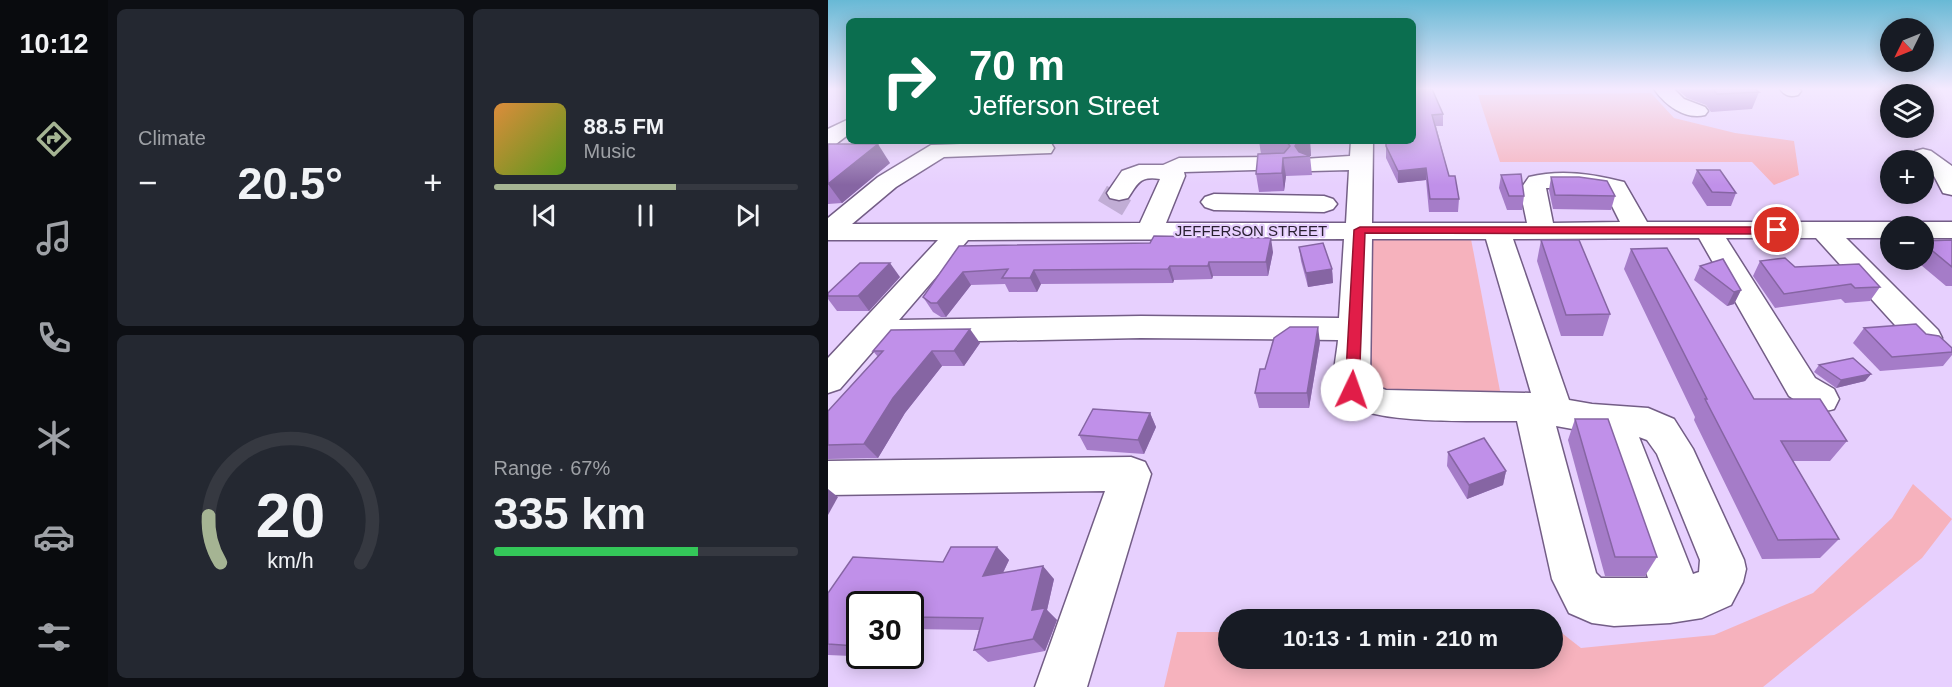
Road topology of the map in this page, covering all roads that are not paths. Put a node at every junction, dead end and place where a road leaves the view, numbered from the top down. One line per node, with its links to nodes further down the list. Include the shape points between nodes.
1 (846, 127): 2 (street)
2 (828, 139)
3 (927, 145): 4 (street); 24 (street)
4 (1043, 147)
5 (1362, 152): 7 (street); 14 (street)
6 (1278, 164): 9 (street, via 1179,165)
7 (1311, 164)
8 (1934, 164): 10 (street, via 1943,170)
9 (1168, 172): 12 (street, via 1138,172 1129,176); 21 (street, via 1173,176)
10 (1952, 188)
11 (1324, 204): 13 (street, via 1217,194)
12 (1109, 211): 21 (street, JEFFERSON STREET); 25 (street, JEFFERSON STREET)
13 (1204, 230): 14 (street, JEFFERSON STREET); 21 (street, JEFFERSON STREET)
14 (1360, 230): 15 (street, JEFFERSON STREET); 26 (street)
15 (1497, 230): 16 (street, JEFFERSON STREET); 31 (street)
16 (1542, 230): 22 (street, JEFFERSON STREET); 22 (street, via 1532,190 1538,182 1550,180 1595,181 1615,187)
17 (1823, 230): 18 (street, JEFFERSON STREET); 23 (street, JEFFERSON STREET); 28 (street)
18 (1880, 230)
19 (1934, 230): 20 (street)
20 (1952, 230)
21 (1150, 231)
22 (1638, 231): 23 (street, JEFFERSON STREET)
23 (1708, 231): 30 (street, via 1802,387)
24 (828, 232): 25 (street, JEFFERSON STREET)
25 (960, 232): 27 (street)
26 (1355, 329): 27 (street, via 1141,327); 31 (street, via 1352,390 1367,400)
27 (870, 332): 29 (street)
28 (1926, 338)
29 (828, 380)
30 (1821, 399)
31 (1534, 409): 32 (street); 34 (street, via 1575,579 1582,593 1599,603)
32 (1614, 421): 34 (street); 34 (street, via 1648,423 1664,432 1722,560 1720,584 1710,593)
33 (828, 478): 35 (street, via 1131,474)
34 (1678, 598)
35 (1061, 687)

